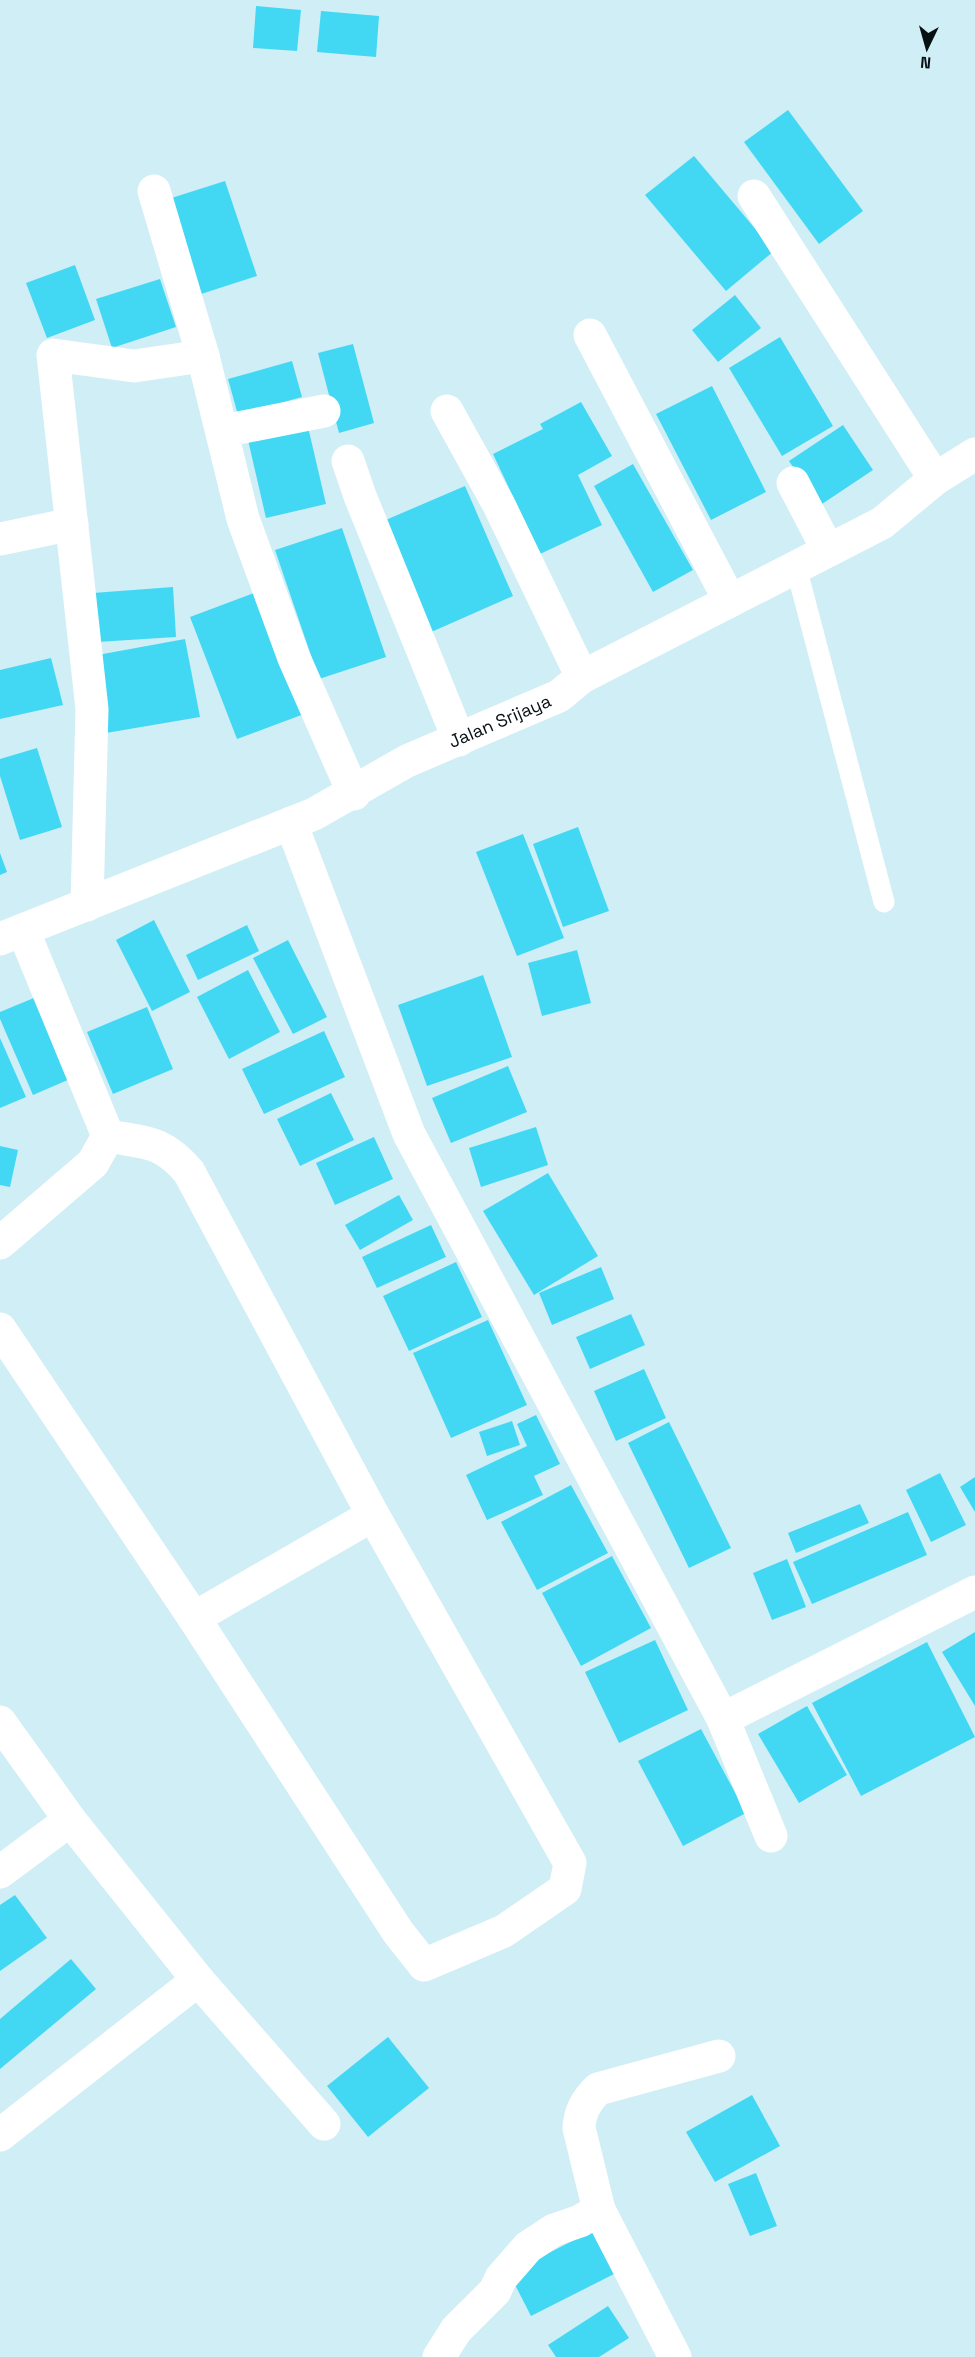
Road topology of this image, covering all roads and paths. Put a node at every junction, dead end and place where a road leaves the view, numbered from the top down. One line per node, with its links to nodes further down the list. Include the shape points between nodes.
1 (154, 191): 4 (street)
2 (754, 196): 10 (street)
3 (590, 335): 16 (street)
4 (203, 356): 7 (street); 12 (street, via 135,366 53,355)
5 (324, 411): 7 (street)
6 (447, 411): 17 (street, via 499,506)
7 (223, 431): 19 (street, via 243,519 294,658)
8 (975, 454): 10 (street, Jalan Srijaya)
9 (348, 461): 18 (street)
10 (935, 479): 14 (street, Jalan Srijaya, via 882,523)
11 (793, 483): 14 (street)
12 (72, 524): 13 (street); 22 (street, via 92,709)
13 (0, 539)
14 (828, 550): 15 (street, Jalan Srijaya)
15 (796, 567): 16 (street, Jalan Srijaya); 21 (lane)
16 (730, 601): 17 (street, Jalan Srijaya)
17 (582, 677): 18 (street, Jalan Srijaya, via 559,696)
18 (459, 740): 19 (street, Jalan Srijaya, via 407,761)
19 (354, 794): 20 (street, Jalan Srijaya)
20 (291, 823): 22 (street, Jalan Srijaya); 30 (street, via 409,1134)
21 (884, 902)
22 (87, 905): 23 (street, Jalan Srijaya)
23 (12, 935): 24 (street)
24 (108, 1136): 25 (street, via 93,1164); 27 (street, via 149,1143 174,1154 189,1172)
25 (0, 1243)
26 (0, 1329): 29 (street)
27 (373, 1515): 29 (street); 29 (street, via 570,1863 565,1889 504,1931 424,1965 398,1932)
28 (975, 1592): 30 (street)
29 (194, 1618)
30 (723, 1719): 33 (street)
31 (0, 1722): 32 (street)
32 (70, 1820): 34 (street); 35 (street)
33 (771, 1836)
34 (0, 1872)
35 (198, 1980): 37 (street); 38 (street)
36 (719, 2056): 39 (street, via 598,2089 587,2100 579,2128)
37 (324, 2124)
38 (0, 2135)
39 (598, 2210): 40 (street, via 528,2247 495,2291 456,2330); 41 (street)
40 (439, 2357)
41 (675, 2357)

